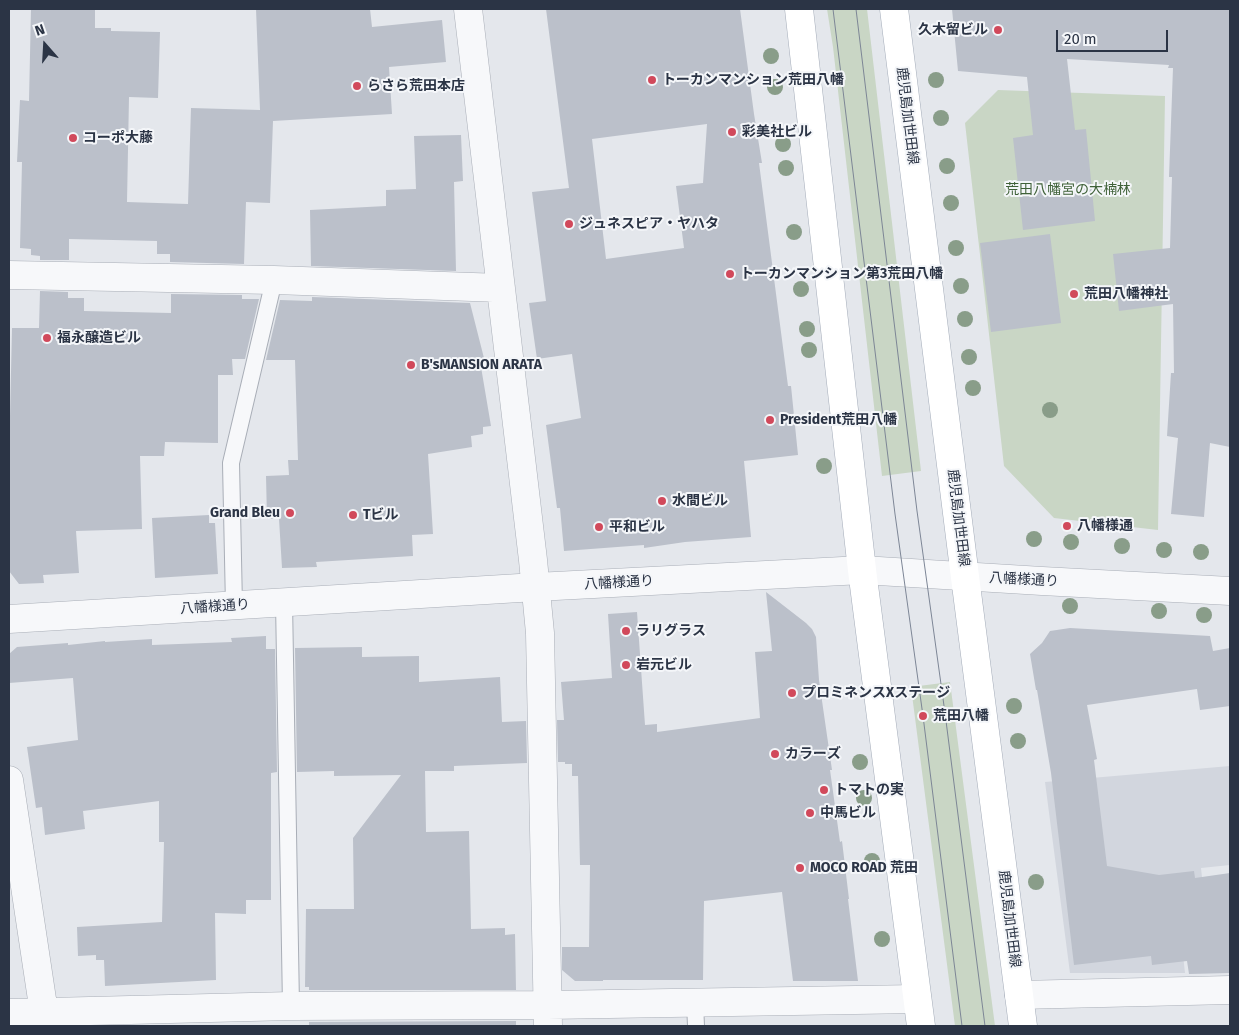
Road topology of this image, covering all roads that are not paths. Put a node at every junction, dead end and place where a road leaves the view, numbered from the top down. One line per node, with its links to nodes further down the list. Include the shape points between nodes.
1 (468, 9): 6 (street)
2 (799, 9): 7 (main road)
3 (894, 9): 8 (main road, 鹿児島加世田線)
4 (9, 275): 5 (street)
5 (274, 280): 6 (street); 12 (lane, via 231,463)
6 (501, 288): 9 (street)
7 (862, 570): 8 (street, 八幡様通り); 9 (street, 八幡様通り); 17 (main road)
8 (965, 577): 10 (street, 八幡様通り); 16 (main road, 鹿児島加世田線)
9 (536, 587): 11 (street, 八幡様通り); 21 (street, via 540,633)
10 (1230, 591)
11 (284, 602): 12 (street, 八幡様通り); 18 (lane)
12 (234, 606): 13 (street, 八幡様通り)
13 (9, 619)
14 (9, 780): 22 (street)
15 (1230, 990): 16 (street)
16 (1019, 995): 24 (main road, 鹿児島加世田線)
17 (917, 999): 20 (street); 23 (main road)
18 (291, 1006): 21 (street); 22 (street)
19 (9, 1013): 22 (street)
20 (695, 1015): 21 (street)
21 (548, 1016)
22 (45, 1019)
23 (921, 1026)
24 (1023, 1026)

